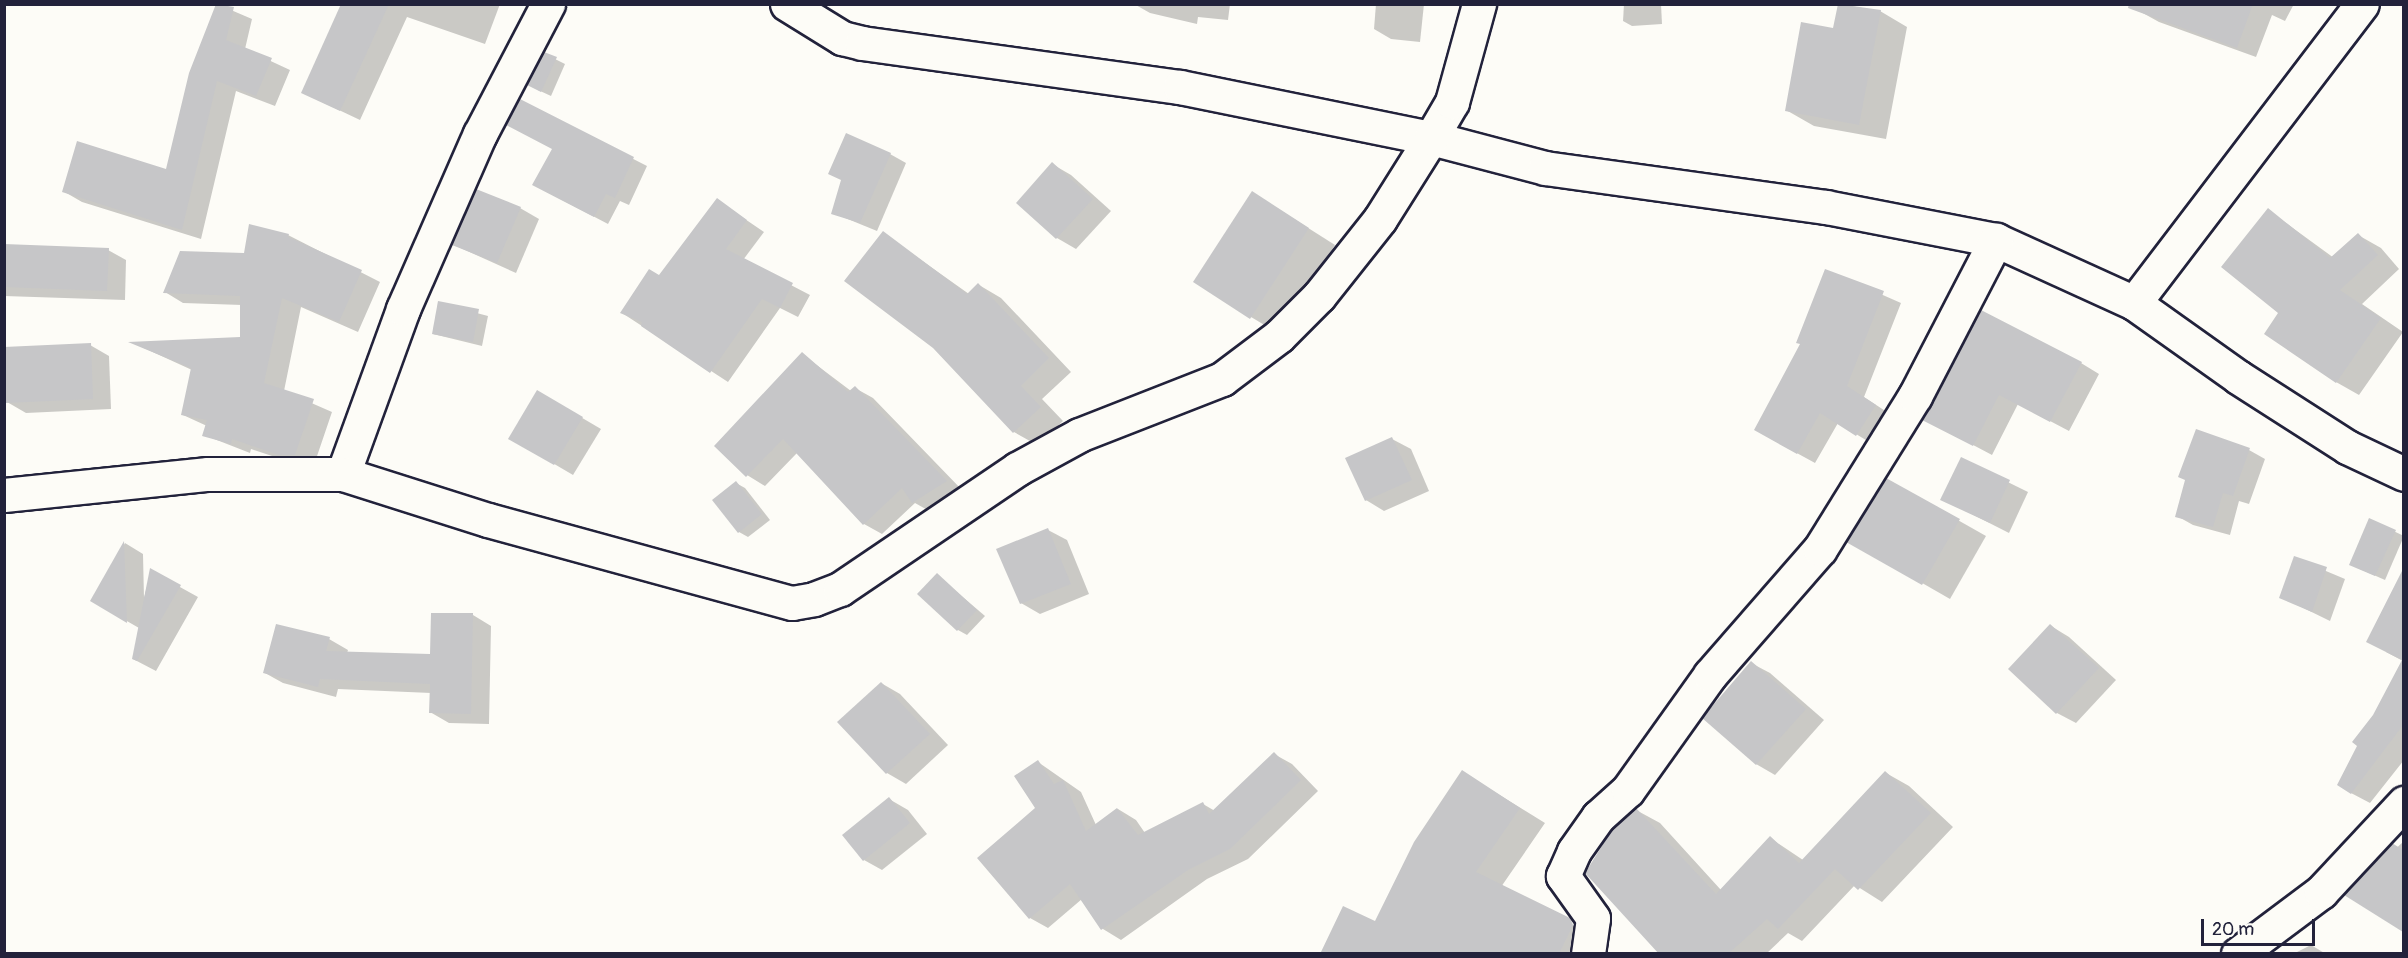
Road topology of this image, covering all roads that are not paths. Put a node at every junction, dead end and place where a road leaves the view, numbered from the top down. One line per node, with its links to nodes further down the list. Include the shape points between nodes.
1 (548, 4): 8 (street, via 480,134 403,309)
2 (788, 4): 5 (street, via 842,38 862,43 1180,87)
3 (1479, 4): 5 (street, via 1452,102)
4 (2362, 4): 7 (street)
5 (1431, 138): 6 (street, via 1545,168 1826,207); 8 (street, via 1380,219 1319,296 1279,336 1222,379 1106,423 1017,469 840,589 814,599 792,603 488,520)
6 (1996, 240): 7 (street); 12 (street, via 1915,396 1820,549 1704,682 1628,790 1598,817 1574,850 1563,876 1593,918)
7 (2134, 303): 9 (street, via 2346,447)
8 (343, 474): 10 (street, via 208,474)
9 (2403, 474)
10 (4, 495)
11 (2403, 803): 13 (street, via 2321,892)
12 (1587, 954)
13 (2238, 954)

